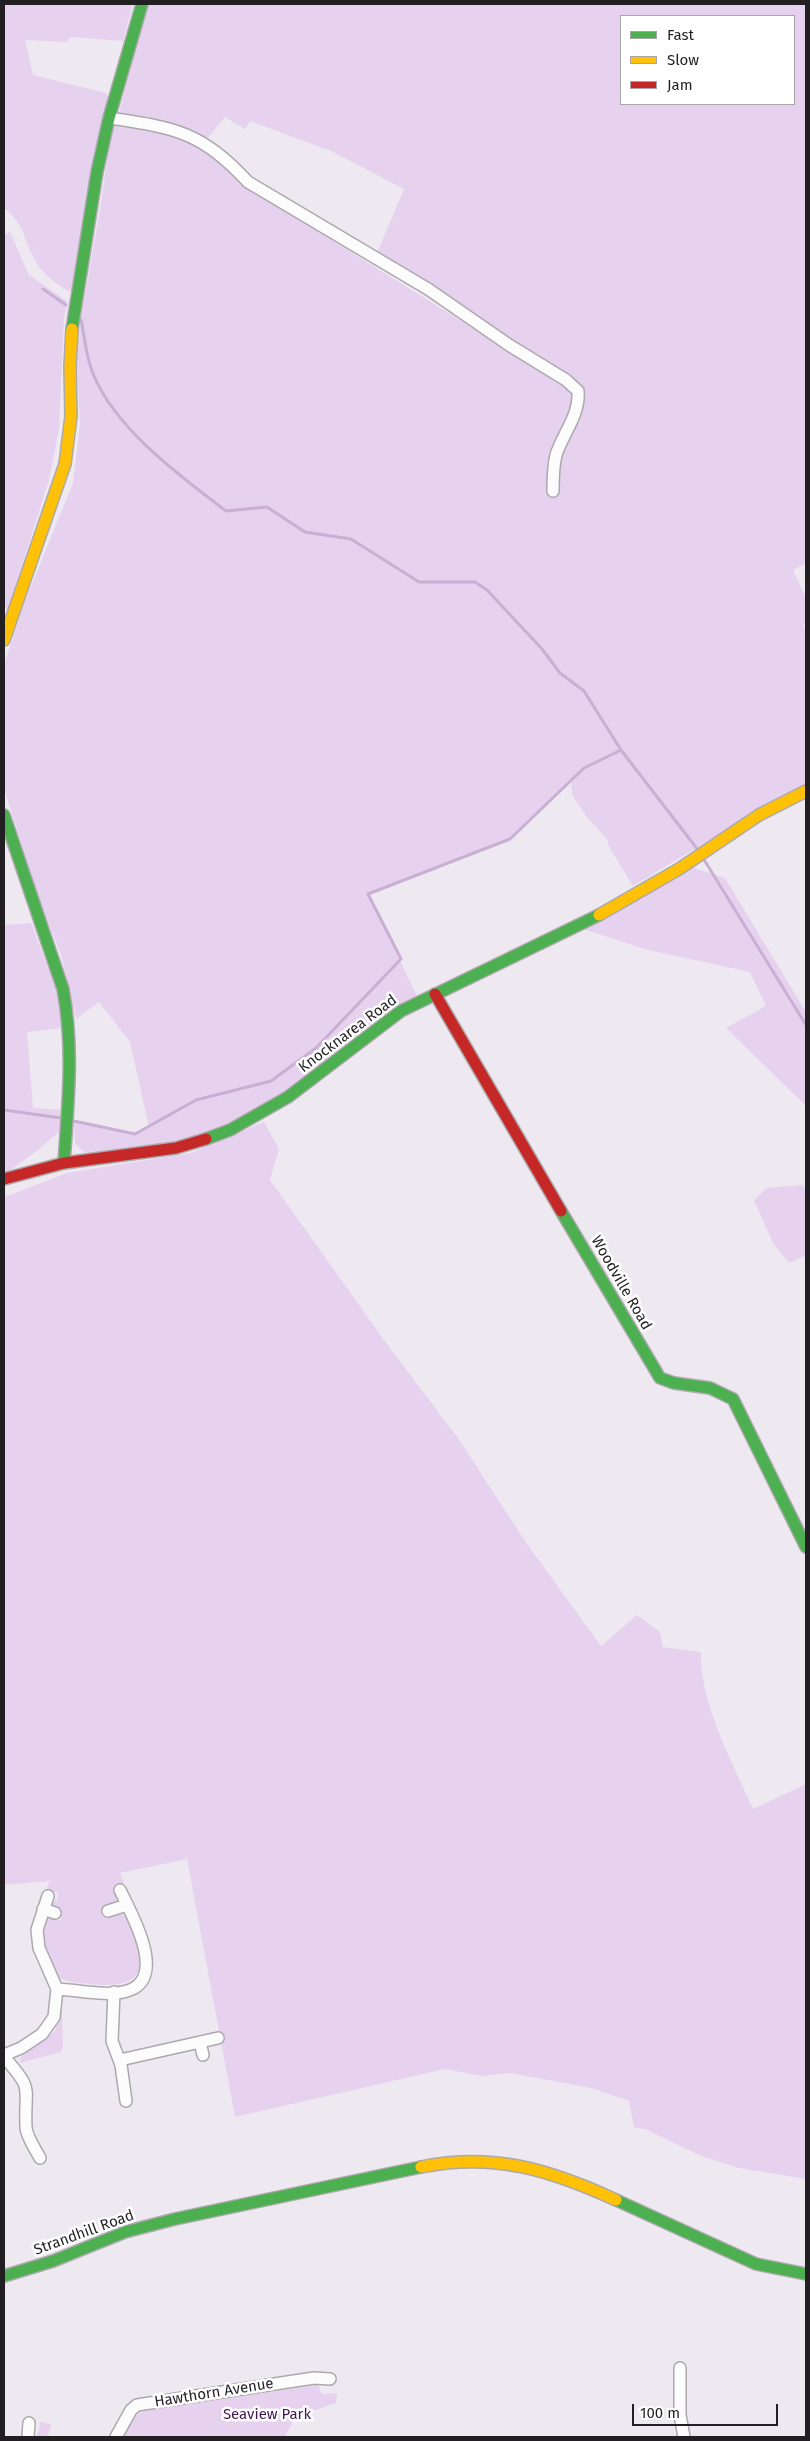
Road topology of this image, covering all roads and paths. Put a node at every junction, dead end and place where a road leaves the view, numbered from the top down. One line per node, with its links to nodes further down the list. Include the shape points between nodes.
1 (142, 4): 2 (street)
2 (109, 118): 3 (street, via 175,129 210,146 248,182 428,289 566,380 578,391 579,403 556,455); 4 (street, via 73,321 71,416 65,464)
3 (553, 491)
4 (4, 640)
5 (806, 791): 7 (street, Knocknarea Road, via 759,815 692,860 596,917)
6 (4, 815): 8 (street, via 63,989 69,1016 72,1055)
7 (435, 994): 8 (street, Knocknarea Road, via 384,1022 288,1097 230,1130 176,1148); 10 (street, Woodville Road, via 652,1368 660,1378 710,1388 733,1399 798,1525)
8 (64, 1163): 9 (street, Knocknarea Road)
9 (4, 1178)
10 (806, 1547)
11 (120, 1890): 13 (street)
12 (48, 1896): 14 (street)
13 (127, 1905): 15 (street); 18 (street, via 145,1951 144,1978 138,1986 126,1992)
14 (43, 1909): 16 (street); 17 (street, via 36,1930 39,1948)
15 (108, 1911)
16 (55, 1913)
17 (57, 1989): 18 (street); 22 (street, via 54,2017 42,2034)
18 (114, 1992): 23 (street, via 112,2041)
19 (218, 2038): 20 (street)
20 (200, 2042): 21 (street); 23 (street)
21 (203, 2055)
22 (4, 2056): 25 (street, via 24,2079 28,2090 25,2128)
23 (120, 2060): 24 (street)
24 (126, 2101)
25 (40, 2158)
26 (806, 2274): 27 (street, Strandhill Road, via 756,2264 586,2186 535,2168 488,2161 431,2165 175,2219 125,2232)
27 (4, 2276)
28 (680, 2368): 33 (street, via 680,2415)
29 (330, 2379): 32 (street, Hawthorn Avenue, via 314,2378 137,2406 131,2410)
30 (28, 2423): 31 (street)
31 (28, 2437)
32 (116, 2437)
33 (684, 2437)

